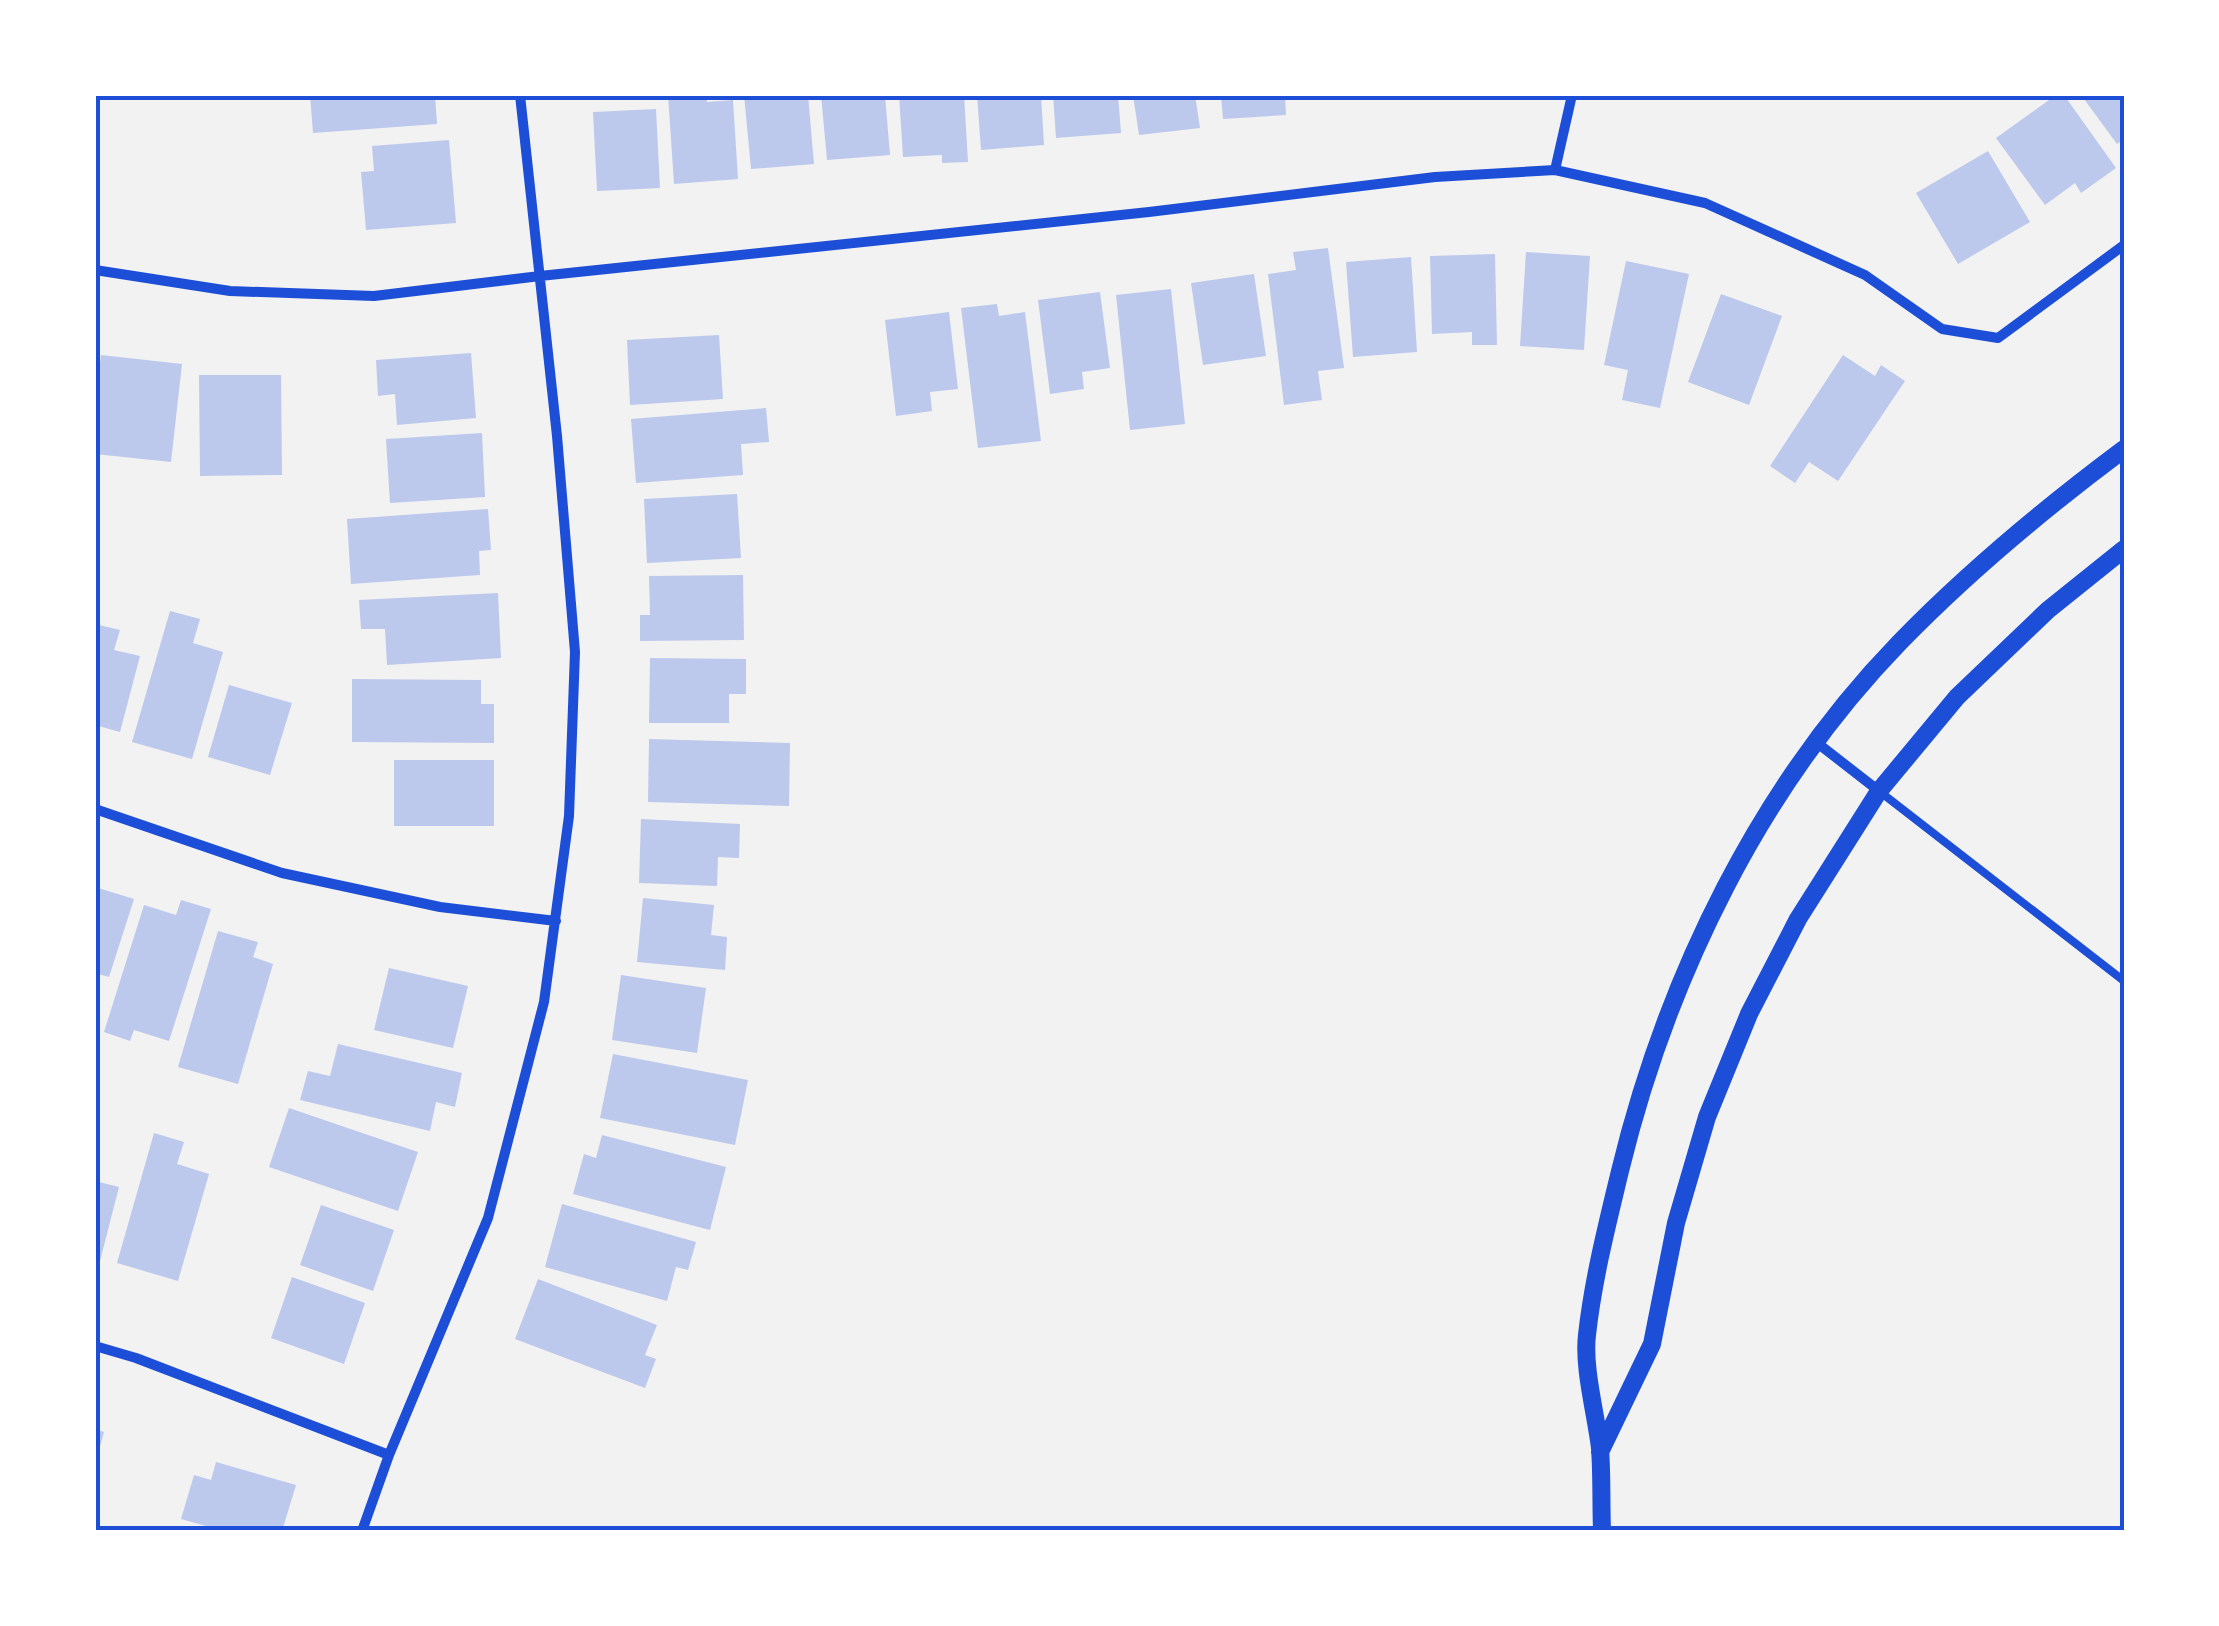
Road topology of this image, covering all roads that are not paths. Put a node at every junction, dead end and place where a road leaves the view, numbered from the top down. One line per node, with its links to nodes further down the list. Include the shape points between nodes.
1 (520, 95): 6 (street)
2 (1572, 95): 3 (street)
3 (1556, 170): 4 (street, via 1705,203 1864,275 1942,330 1998,338); 6 (street, via 1435,176)
4 (2124, 245)
5 (95, 270): 6 (street, via 230,291 374,296)
6 (540, 276): 12 (street, via 575,652 569,816)
7 (2124, 449): 9 (street, via 1983,561 1898,644)
8 (2124, 549): 10 (street, via 1957,697)
9 (1816, 742): 10 (street); 15 (street, via 1759,827 1661,1027 1602,1244 1586,1339)
10 (1879, 791): 13 (lane); 15 (street, via 1798,919 1748,1014 1706,1116 1652,1344)
11 (95, 809): 12 (street, via 282,873 440,908)
12 (556, 922): 16 (street, via 544,1002 488,1218)
13 (2124, 980)
14 (95, 1346): 16 (street)
15 (1600, 1453): 18 (street)
16 (389, 1454): 17 (street)
17 (362, 1531)
18 (1602, 1531)

